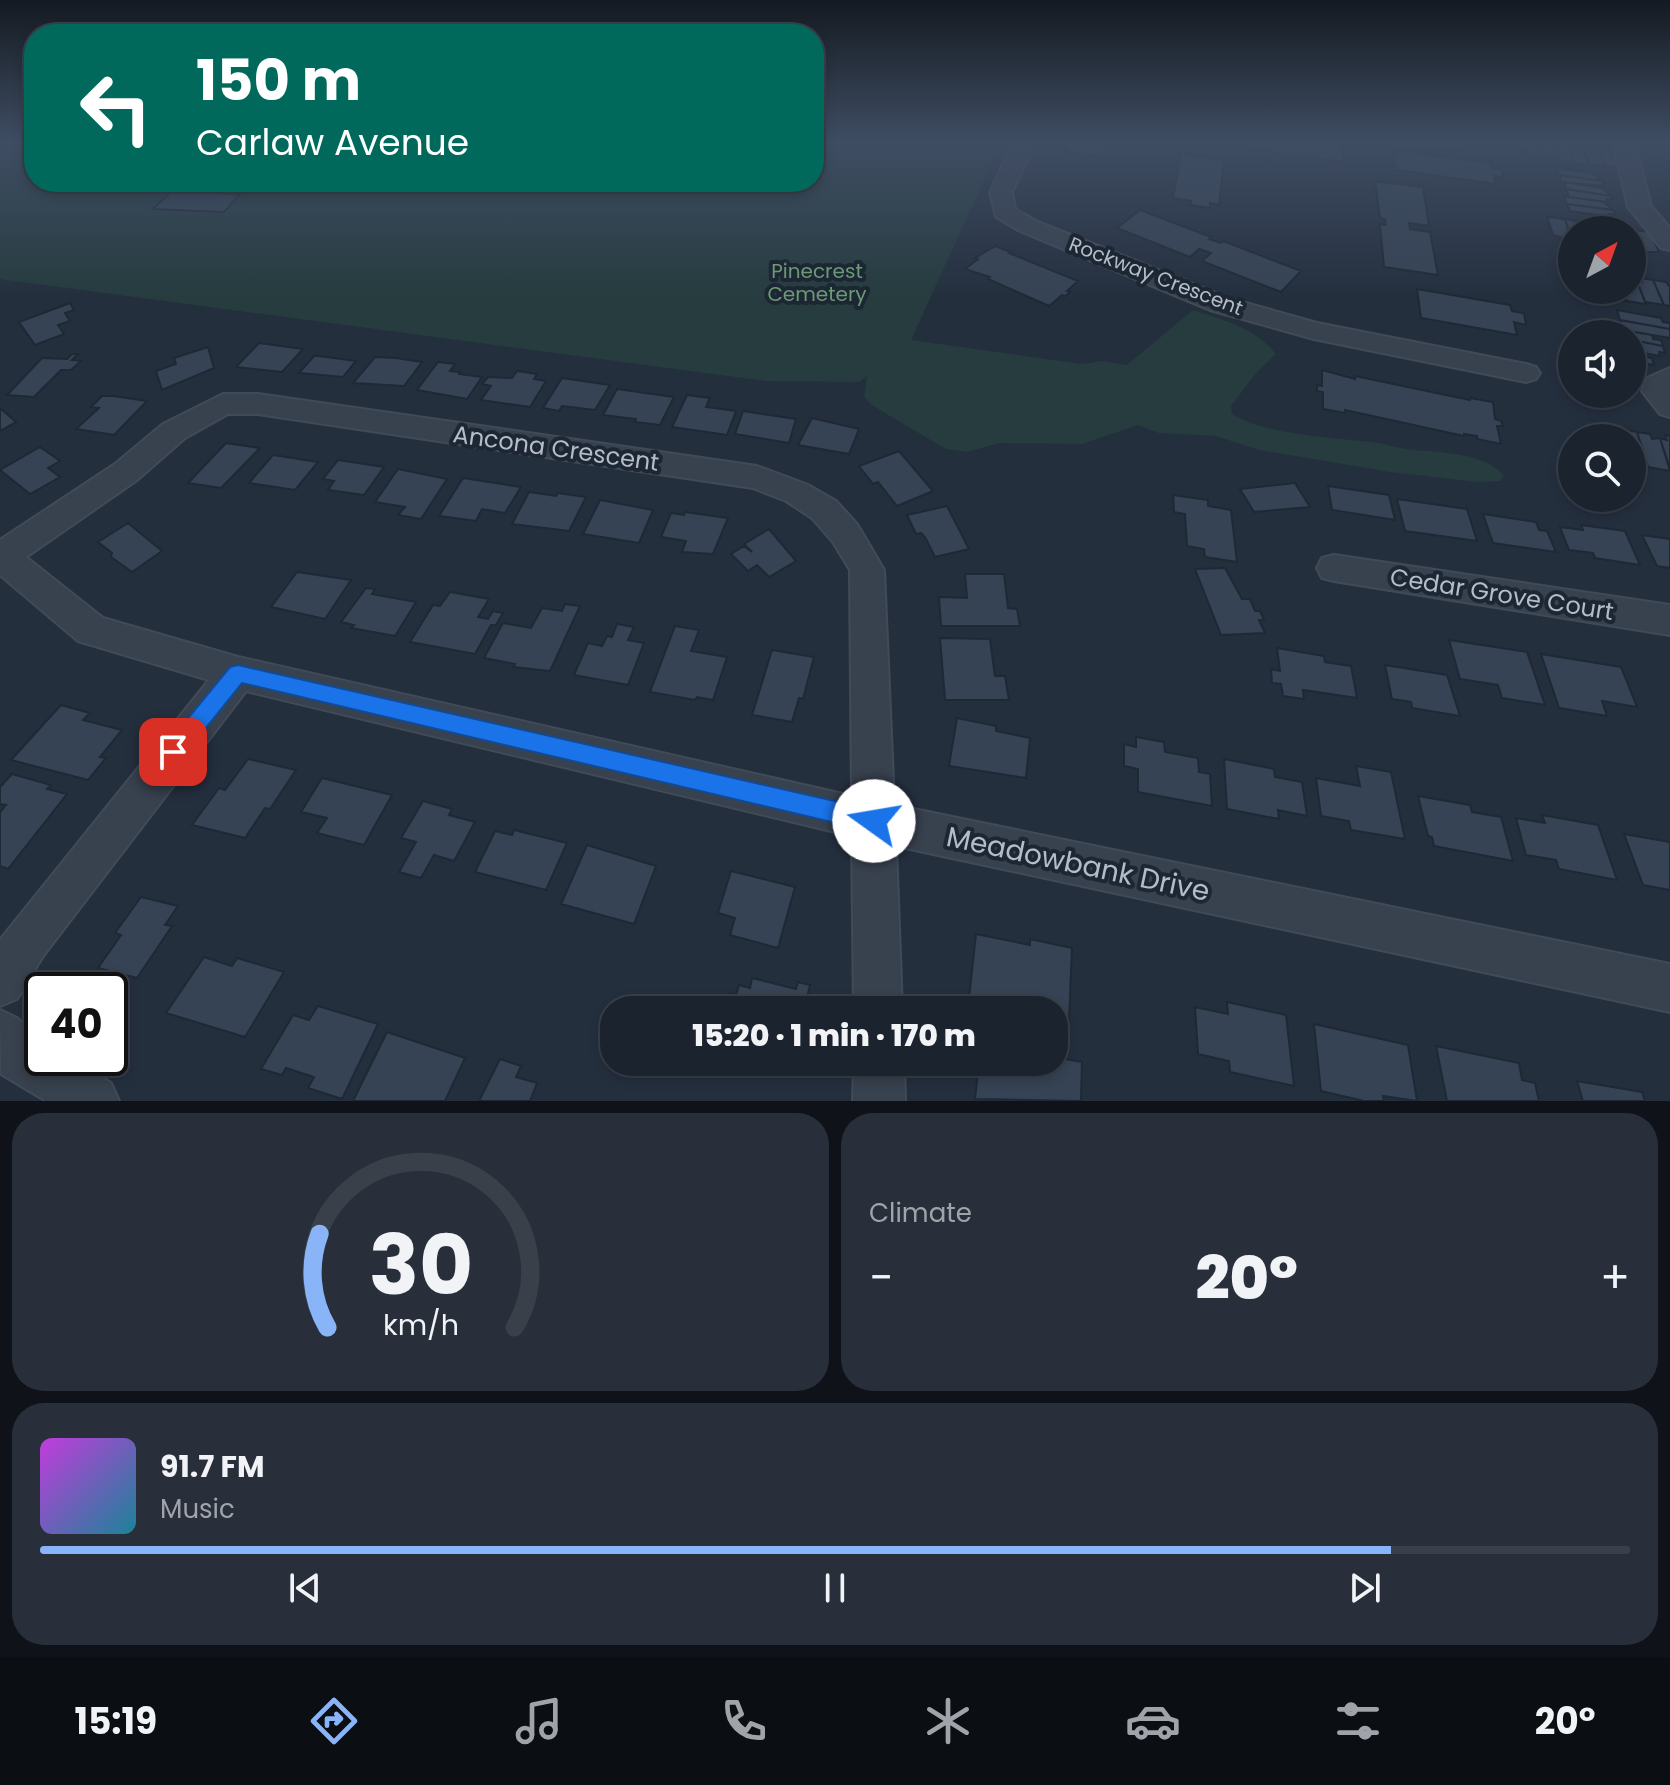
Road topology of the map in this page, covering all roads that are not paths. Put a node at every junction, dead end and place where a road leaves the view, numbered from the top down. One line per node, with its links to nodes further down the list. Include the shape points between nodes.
1 (1001, 194): 4 (street, Rockway Crescent, via 1004,212 1028,226 1219,304 1314,331)
2 (1637, 194): 3 (street, via 1640,207)
3 (1670, 243)
4 (1526, 373)
5 (1670, 377): 6 (street, via 1657,391)
6 (1670, 407)
7 (0, 556): 10 (street, Meadowbank Drive, via 91,630); 11 (street, Ancona Crescent, via 126,472 174,431 223,404 258,404 757,477 807,495 844,527 867,570)
8 (1334, 568): 9 (street, Cedar Grove Court)
9 (1670, 620)
10 (238, 673): 11 (street, Meadowbank Drive); 12 (street, via 27,940)
11 (874, 821): 13 (street, Meadowbank Drive); 14 (street, Ancona Crescent)
12 (0, 982)
13 (1670, 988)
14 (878, 996)
15 (0, 1035): 17 (street, via 19,1056)
16 (879, 1076): 18 (street)
17 (93, 1101)
18 (879, 1101)

